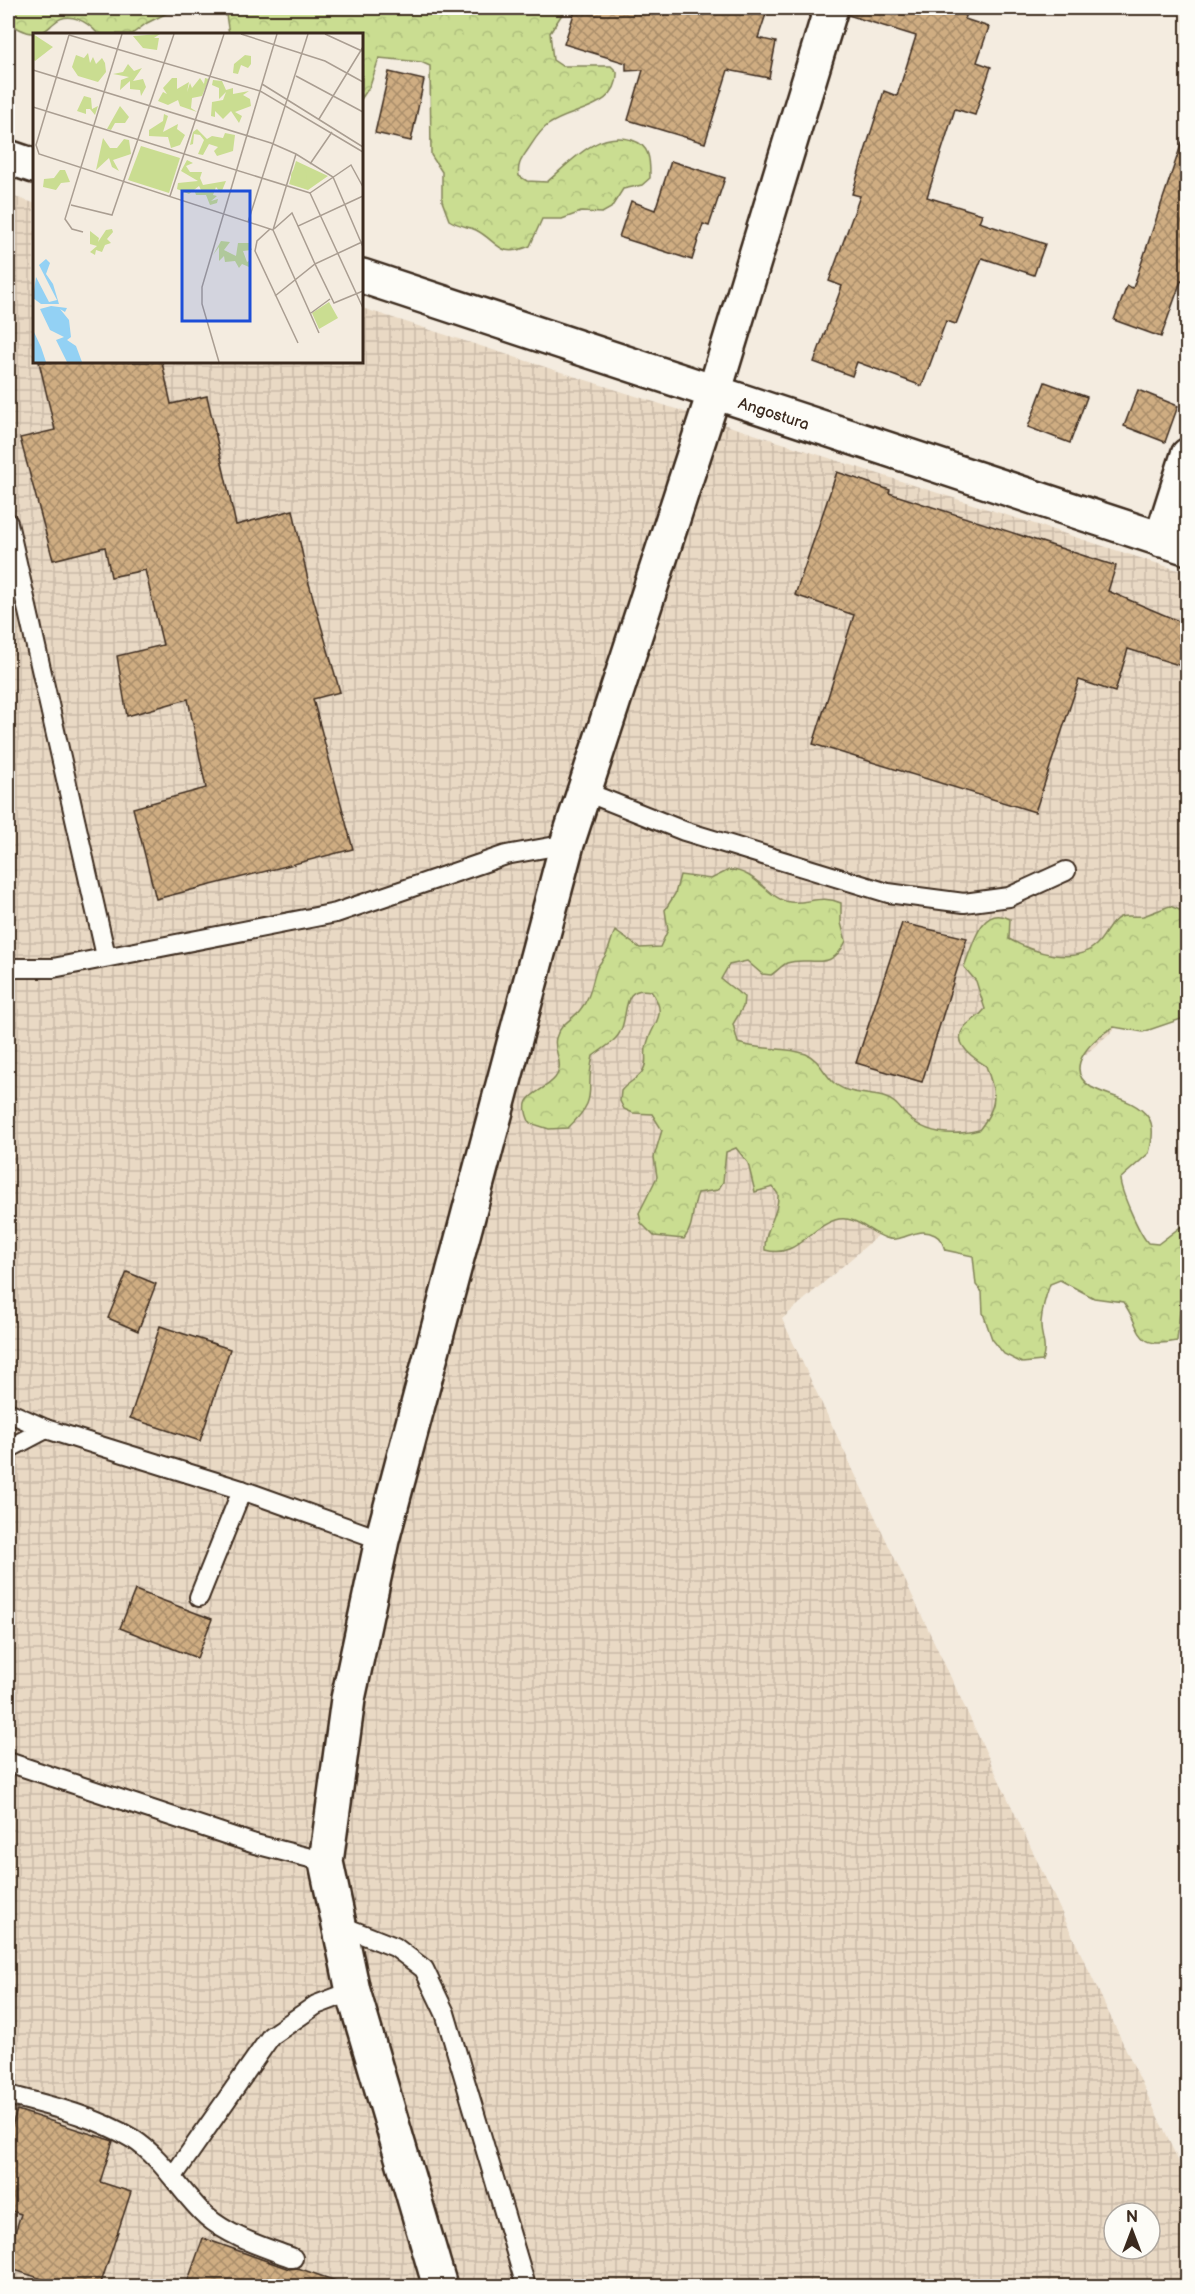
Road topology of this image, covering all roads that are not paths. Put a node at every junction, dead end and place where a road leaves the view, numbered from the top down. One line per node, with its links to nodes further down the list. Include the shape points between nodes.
1 (831, 8): 5 (street)
2 (8, 158): 3 (street)
3 (33, 166)
4 (363, 276): 5 (street, Angostura)
5 (714, 393): 8 (street, Angostura); 9 (street)
6 (1188, 455): 8 (street)
7 (8, 524): 12 (lane)
8 (1174, 544)
9 (586, 792): 10 (street); 11 (lane, via 684,831 888,893 964,903 1009,897)
10 (567, 844): 12 (lane, via 506,855 336,913); 18 (street)
11 (1066, 872)
12 (106, 956): 13 (lane, via 53,969)
13 (8, 969)
14 (8, 1412): 15 (lane)
15 (46, 1429): 16 (lane); 17 (lane)
16 (8, 1449)
17 (242, 1490): 18 (lane); 19 (lane)
18 (382, 1540): 21 (street, via 348,1699)
19 (199, 1597)
20 (8, 1762): 21 (lane, via 255,1844)
21 (326, 1862): 22 (street)
22 (339, 1924): 23 (street); 28 (lane, via 395,1947 424,1969 445,2013)
23 (352, 1991): 25 (lane, via 316,2005 271,2036); 27 (street)
24 (8, 2095): 25 (lane, via 80,2114 134,2140)
25 (174, 2175): 26 (lane, via 206,2216 235,2235)
26 (293, 2258)
27 (440, 2286)
28 (526, 2286)

